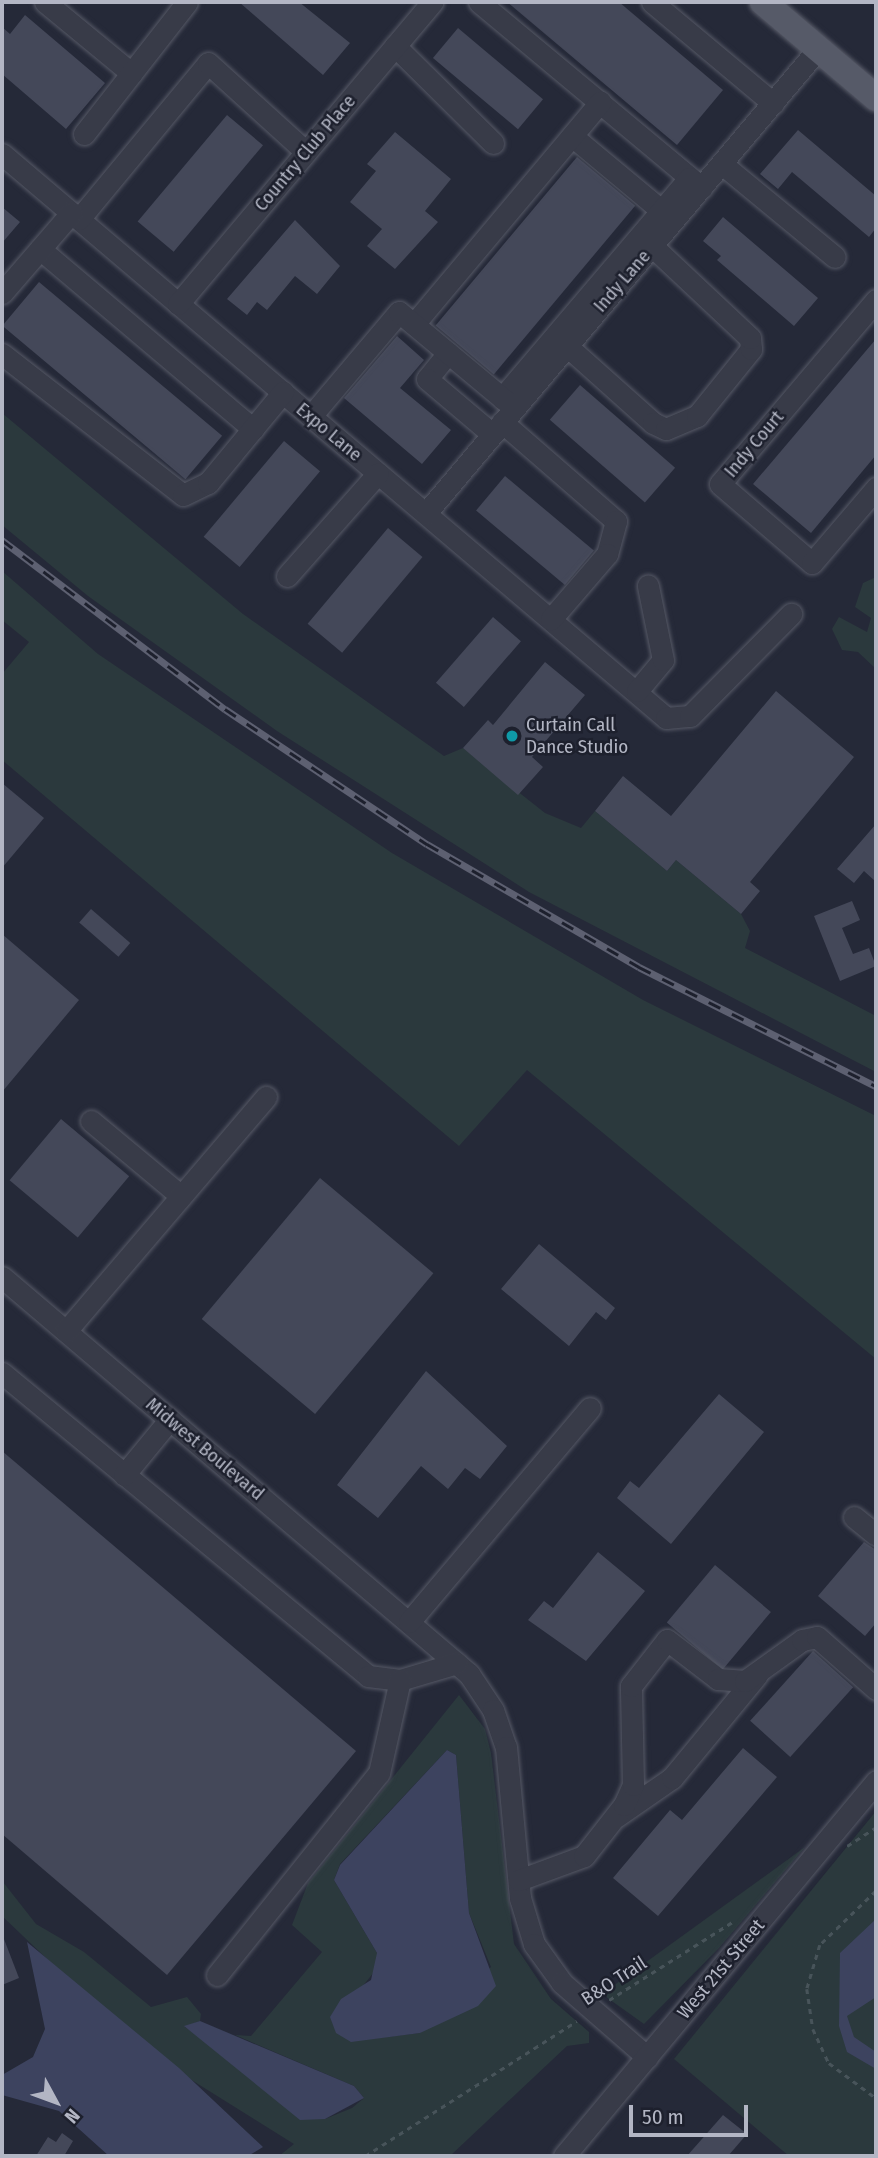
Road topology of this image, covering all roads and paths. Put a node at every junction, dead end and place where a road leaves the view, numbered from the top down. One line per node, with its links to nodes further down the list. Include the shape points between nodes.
1 (45, 2): 9 (street)
2 (187, 2): 9 (street)
3 (432, 2): 7 (street, Country Club Place)
4 (478, 2): 11 (street)
5 (652, 2): 12 (street)
6 (763, 2): 8 (main road)
7 (395, 46): 15 (street); 16 (street, Country Club Place)
8 (818, 49): 10 (main road); 12 (street, Indy Lane)
9 (131, 73): 13 (street)
10 (874, 90)
11 (600, 102): 14 (street); 19 (street)
12 (773, 103): 18 (street, Indy Lane)
13 (85, 134)
14 (572, 136): 20 (street); 28 (street)
15 (494, 143)
16 (306, 152): 21 (street, via 208,63); 27 (street, Country Club Place)
17 (2, 155): 21 (street, Expo Lane)
18 (722, 164): 19 (street, Indy Lane); 24 (street)
19 (695, 183): 20 (street); 22 (street, Indy Lane)
20 (662, 211): 34 (street)
21 (75, 216): 23 (street); 27 (street, Expo Lane)
22 (652, 246): 29 (street, Indy Lane); 29 (street, via 750,338 751,348 697,416 666,429 653,423)
23 (40, 249): 25 (street); 35 (street)
24 (835, 257)
25 (2, 293)
26 (876, 300): 37 (street, Indy Court, via 720,484 812,564)
27 (178, 304): 32 (street, Expo Lane)
28 (414, 324): 30 (street); 33 (street, via 396,313)
29 (567, 346): 34 (street, Indy Lane)
30 (448, 353): 34 (street); 34 (street, via 427,379)
31 (2, 354): 35 (street, via 176,494 192,494 208,483)
32 (283, 392): 33 (street, Expo Lane); 35 (street)
33 (312, 416): 36 (street, Expo Lane)
34 (502, 416): 38 (street, Indy Lane); 42 (street, via 616,520 607,554)
35 (253, 429)
36 (378, 473): 38 (street, Expo Lane); 39 (street)
37 (876, 488)
38 (426, 513): 42 (street, Expo Lane)
39 (287, 576)
40 (648, 586): 43 (street, via 663,660)
41 (791, 614): 43 (street, Expo Lane, via 690,716 676,722)
42 (551, 619): 43 (street, Expo Lane)
43 (636, 691)
44 (266, 1097): 46 (street)
45 (91, 1121): 46 (street)
46 (181, 1196): 48 (street)
47 (2, 1277): 48 (street, Midwest Boulevard)
48 (66, 1331): 51 (street, Midwest Boulevard)
49 (2, 1373): 52 (street)
50 (590, 1408): 55 (street)
51 (170, 1419): 52 (street); 55 (street, Midwest Boulevard)
52 (124, 1475): 58 (street, via 368,1676)
53 (854, 1517): 54 (street)
54 (876, 1535)
55 (409, 1622): 56 (street, Midwest Boulevard)
56 (457, 1663): 58 (street); 64 (street, Midwest Boulevard, via 487,1699 504,1739)
57 (757, 1675): 59 (street, via 802,1640 817,1637); 61 (street, via 672,1778); 61 (street, via 718,1679 670,1640 662,1645 631,1686 633,1785)
58 (400, 1680): 67 (street, via 379,1773)
59 (876, 1689)
60 (876, 1781): 69 (street, West 21st Street)
61 (614, 1818): 64 (street, via 571,1865)
62 (876, 1826): 63 (path)
63 (844, 1848)
64 (519, 1881): 68 (street, Midwest Boulevard, via 524,1919 539,1953)
65 (876, 1891): 70 (path, via 820,1945 807,1989 813,2029 829,2063)
66 (744, 1914): 68 (path, B&O Trail)
67 (217, 1975)
68 (593, 2011): 69 (street, Midwest Boulevard); 71 (path, B&O Trail)
69 (647, 2057): 72 (street, West 21st Street)
70 (876, 2098)
71 (365, 2156)
72 (564, 2156)

